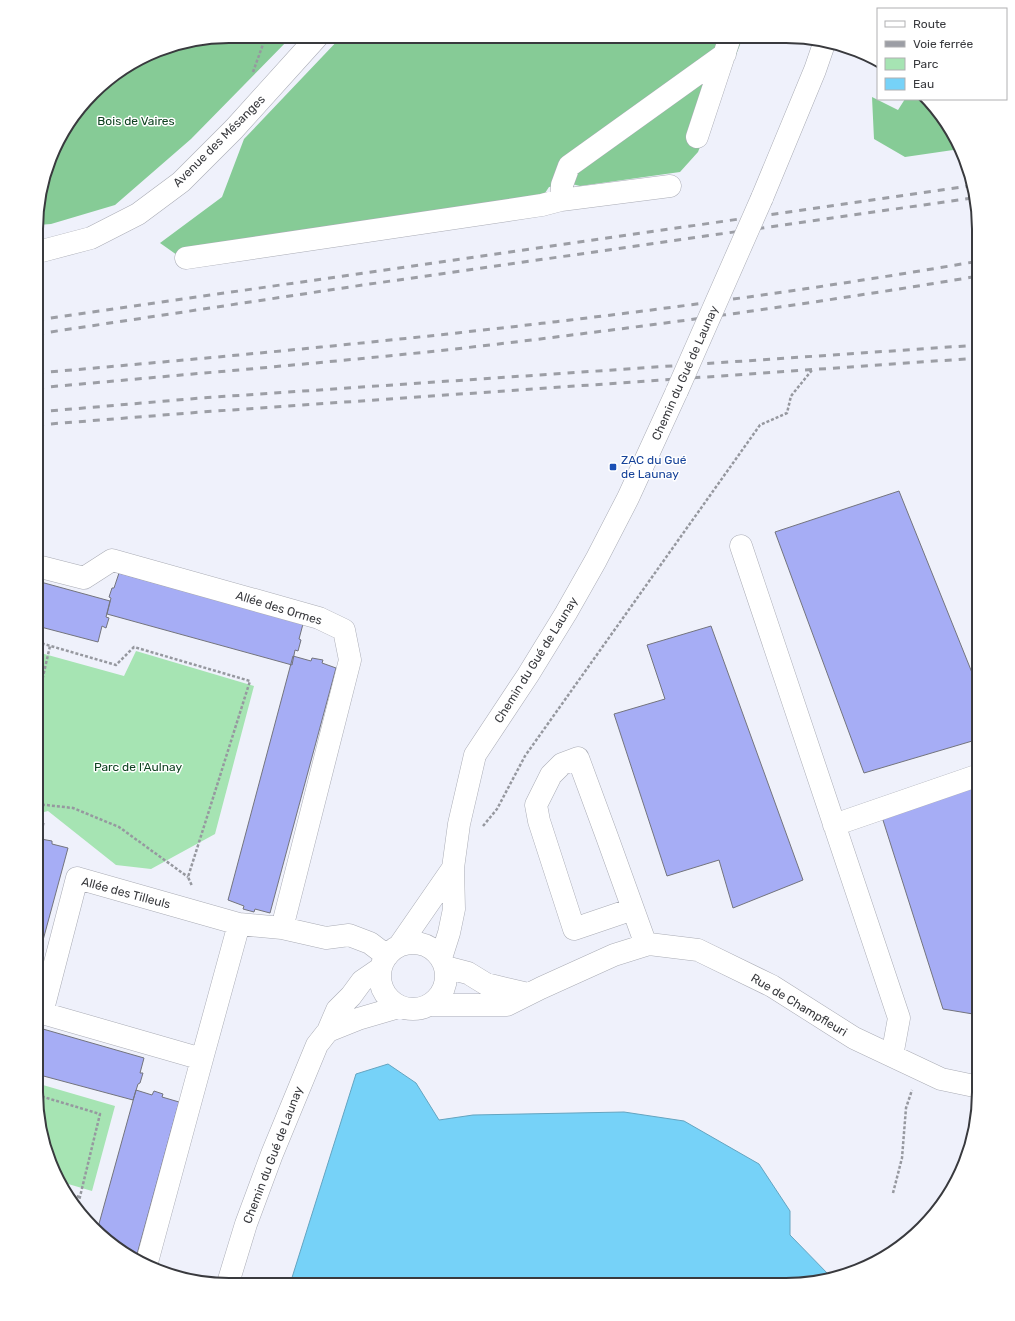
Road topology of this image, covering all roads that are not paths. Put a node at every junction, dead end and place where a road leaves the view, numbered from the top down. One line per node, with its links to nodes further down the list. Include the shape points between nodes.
1 (312, 43): 7 (street, Avenue des Mésanges, via 234,129 181,182 138,214 91,238)
2 (727, 46): 4 (street); 6 (street, via 569,166 562,185)
3 (823, 47): 13 (street, Chemin du Gué de Launay, bridge, via 762,198 628,498 566,613 475,755 459,824)
4 (697, 137)
5 (670, 186): 6 (street)
6 (561, 200): 8 (street, via 542,205)
7 (43, 251)
8 (186, 258)
9 (741, 546): 12 (street)
10 (43, 568): 16 (street, Allée des Ormes, via 84,578 112,560 319,618 344,630 350,660)
11 (972, 777): 12 (street)
12 (834, 825): 26 (street, via 899,1018)
13 (453, 868): 18 (street, Chemin du Gué de Launay); 19 (street, Chemin du Gué de Launay, via 454,909)
14 (633, 909): 14 (street, via 578,758 562,764 551,775 536,805 574,929); 17 (street)
15 (239, 924): 16 (street, Allée des Tilleuls); 23 (street, Allée des Tilleuls, via 77,878); 27 (street)
16 (282, 928): 18 (street, Allée des Tilleuls, via 326,938 349,935 370,942)
17 (646, 945): 20 (street, Rue de Champfleuri, via 614,955); 26 (street, Rue de Champfleuri, via 698,950 772,986 854,1038)
18 (389, 956): 19 (street, via 408,943 418,943 431,949); 22 (street, via 380,984 390,1000); 25 (street, Chemin du Gué de Launay, via 337,1010)
19 (443, 962): 20 (street, via 486,984); 21 (street, via 446,975 442,992)
20 (528, 994): 21 (street, Rue de Champfleuri, via 507,1005)
21 (431, 1005): 22 (street, via 420,1009)
22 (399, 1007): 25 (street)
23 (43, 1009)
24 (43, 1013): 27 (street, Allée des Tilleuls)
25 (328, 1031): 30 (street, Chemin du Gué de Launay, via 317,1045 272,1154)
26 (892, 1056): 28 (street, Rue de Champfleuri, via 941,1079)
27 (202, 1058): 29 (street)
28 (972, 1086)
29 (147, 1259)
30 (230, 1278)

